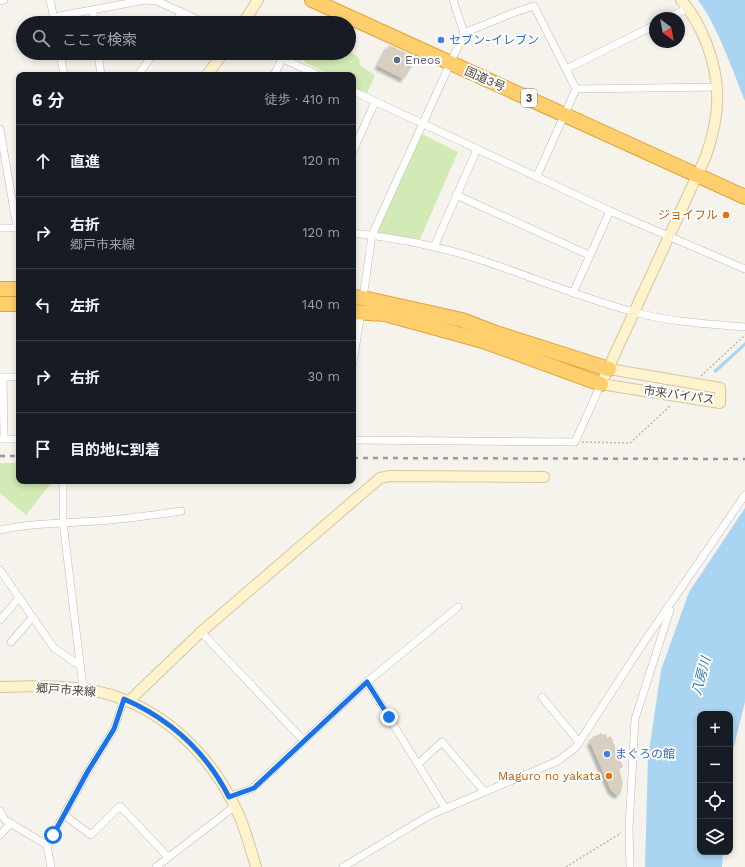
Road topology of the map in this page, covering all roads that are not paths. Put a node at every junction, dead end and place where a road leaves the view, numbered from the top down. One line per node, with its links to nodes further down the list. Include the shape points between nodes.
1 (4, 0): 7 (street)
2 (50, 0): 12 (street)
3 (258, 0): 17 (street)
4 (315, 0): 18 (highway, 国道3号 / 3)
5 (453, 0): 21 (street)
6 (681, 0): 8 (street)
7 (0, 1)
8 (688, 8): 11 (street); 36 (street, via 701,30 711,55)
9 (93, 11): 10 (street, via 145,0 157,1); 13 (street); 14 (street)
10 (182, 12): 15 (street); 16 (street)
11 (680, 12)
12 (54, 16)
13 (72, 16)
14 (93, 16)
15 (179, 16)
16 (190, 16)
17 (248, 16)
18 (350, 16)
19 (356, 19): 28 (highway, 国道3号 / 3)
20 (649, 28): 29 (street)
21 (464, 34): 28 (street); 29 (street, via 534,6)
22 (61, 60): 30 (street)
23 (99, 60): 31 (street)
24 (149, 60): 32 (street)
25 (217, 60): 33 (street)
26 (282, 60): 34 (street)
27 (284, 60): 35 (street)
28 (451, 63): 40 (highway, 国道3号 / 3); 41 (street)
29 (566, 69): 37 (street)
30 (63, 72)
31 (101, 72)
32 (140, 72)
33 (209, 72)
34 (276, 72)
35 (311, 72)
36 (718, 87): 37 (street); 45 (street, via 714,132)
37 (576, 89): 40 (street)
38 (356, 92): 39 (street)
39 (375, 102): 41 (street); 43 (street)
40 (564, 114): 45 (highway, 国道3号 / 3); 47 (street)
41 (424, 123): 44 (street); 55 (street)
42 (0, 129): 46 (street)
43 (356, 144)
44 (477, 149): 47 (street); 48 (street)
45 (696, 175): 49 (highway, 国道3号 / 3); 56 (street)
46 (3, 176): 51 (street)
47 (537, 176): 50 (street)
48 (456, 195): 57 (street); 58 (street)
49 (745, 197)
50 (610, 211): 56 (street); 58 (street)
51 (16, 221)
52 (0, 228): 53 (street)
53 (16, 228)
54 (356, 233): 55 (street)
55 (372, 235): 57 (street); 63 (street)
56 (668, 236): 59 (street); 67 (street)
57 (434, 247): 62 (street, via 480,260)
58 (589, 255): 62 (street)
59 (745, 269)
60 (0, 289): 61 (highway)
61 (16, 289)
62 (573, 293): 67 (street)
63 (358, 298): 70 (highway, 市来バイパス, via 462,320)
64 (0, 304): 65 (highway)
65 (16, 304)
66 (357, 312): 68 (street); 73 (highway, 市来バイパス, via 385,314 483,341)
67 (635, 312): 69 (street, via 688,322); 70 (street)
68 (356, 325)
69 (745, 327)
70 (608, 369): 73 (street); 73 (street, 市来バイパス, via 720,388 720,403)
71 (1, 377): 72 (street); 74 (street)
72 (16, 377)
73 (601, 384): 76 (street, via 575,442)
74 (2, 439): 75 (street)
75 (16, 439)
76 (356, 440)
77 (544, 477): 89 (street, via 380,478)
78 (63, 484): 81 (street)
79 (745, 495): 85 (street)
80 (181, 511): 81 (street)
81 (64, 522): 82 (street); 91 (street)
82 (0, 530)
83 (0, 570): 84 (street)
84 (19, 598): 87 (street); 88 (street)
85 (672, 604): 98 (street); 114 (street, via 635,719 629,828)
86 (458, 607): 92 (street)
87 (32, 618): 90 (street); 91 (street, via 54,648)
88 (0, 620)
89 (201, 632): 96 (street); 97 (street)
90 (11, 642)
91 (79, 665): 94 (street)
92 (367, 682): 97 (street); 99 (street)
93 (0, 687): 94 (street, 郷戸市来線)
94 (83, 688): 96 (street, 郷戸市来線)
95 (542, 697): 98 (street)
96 (126, 700): 101 (street, 郷戸市来線, via 175,729 199,751 219,776); 105 (street, via 114,729)
97 (304, 741): 101 (street, via 254,788)
98 (579, 742): 100 (street, via 568,755 558,761)
99 (418, 764): 100 (street, via 442,742); 103 (street)
100 (484, 791): 103 (street)
101 (229, 797): 102 (street, 郷戸市来線)
102 (235, 806): 109 (street); 112 (street, 郷戸市来線)
103 (445, 808): 113 (street)
104 (0, 811): 106 (street)
105 (64, 815): 108 (street); 109 (street, via 91,835 120,806)
106 (10, 823): 107 (street); 108 (street)
107 (0, 835)
108 (47, 845): 110 (street)
109 (168, 858): 111 (street)
110 (51, 867)
111 (156, 867)
112 (256, 867)
113 (343, 867)
114 (630, 867)

